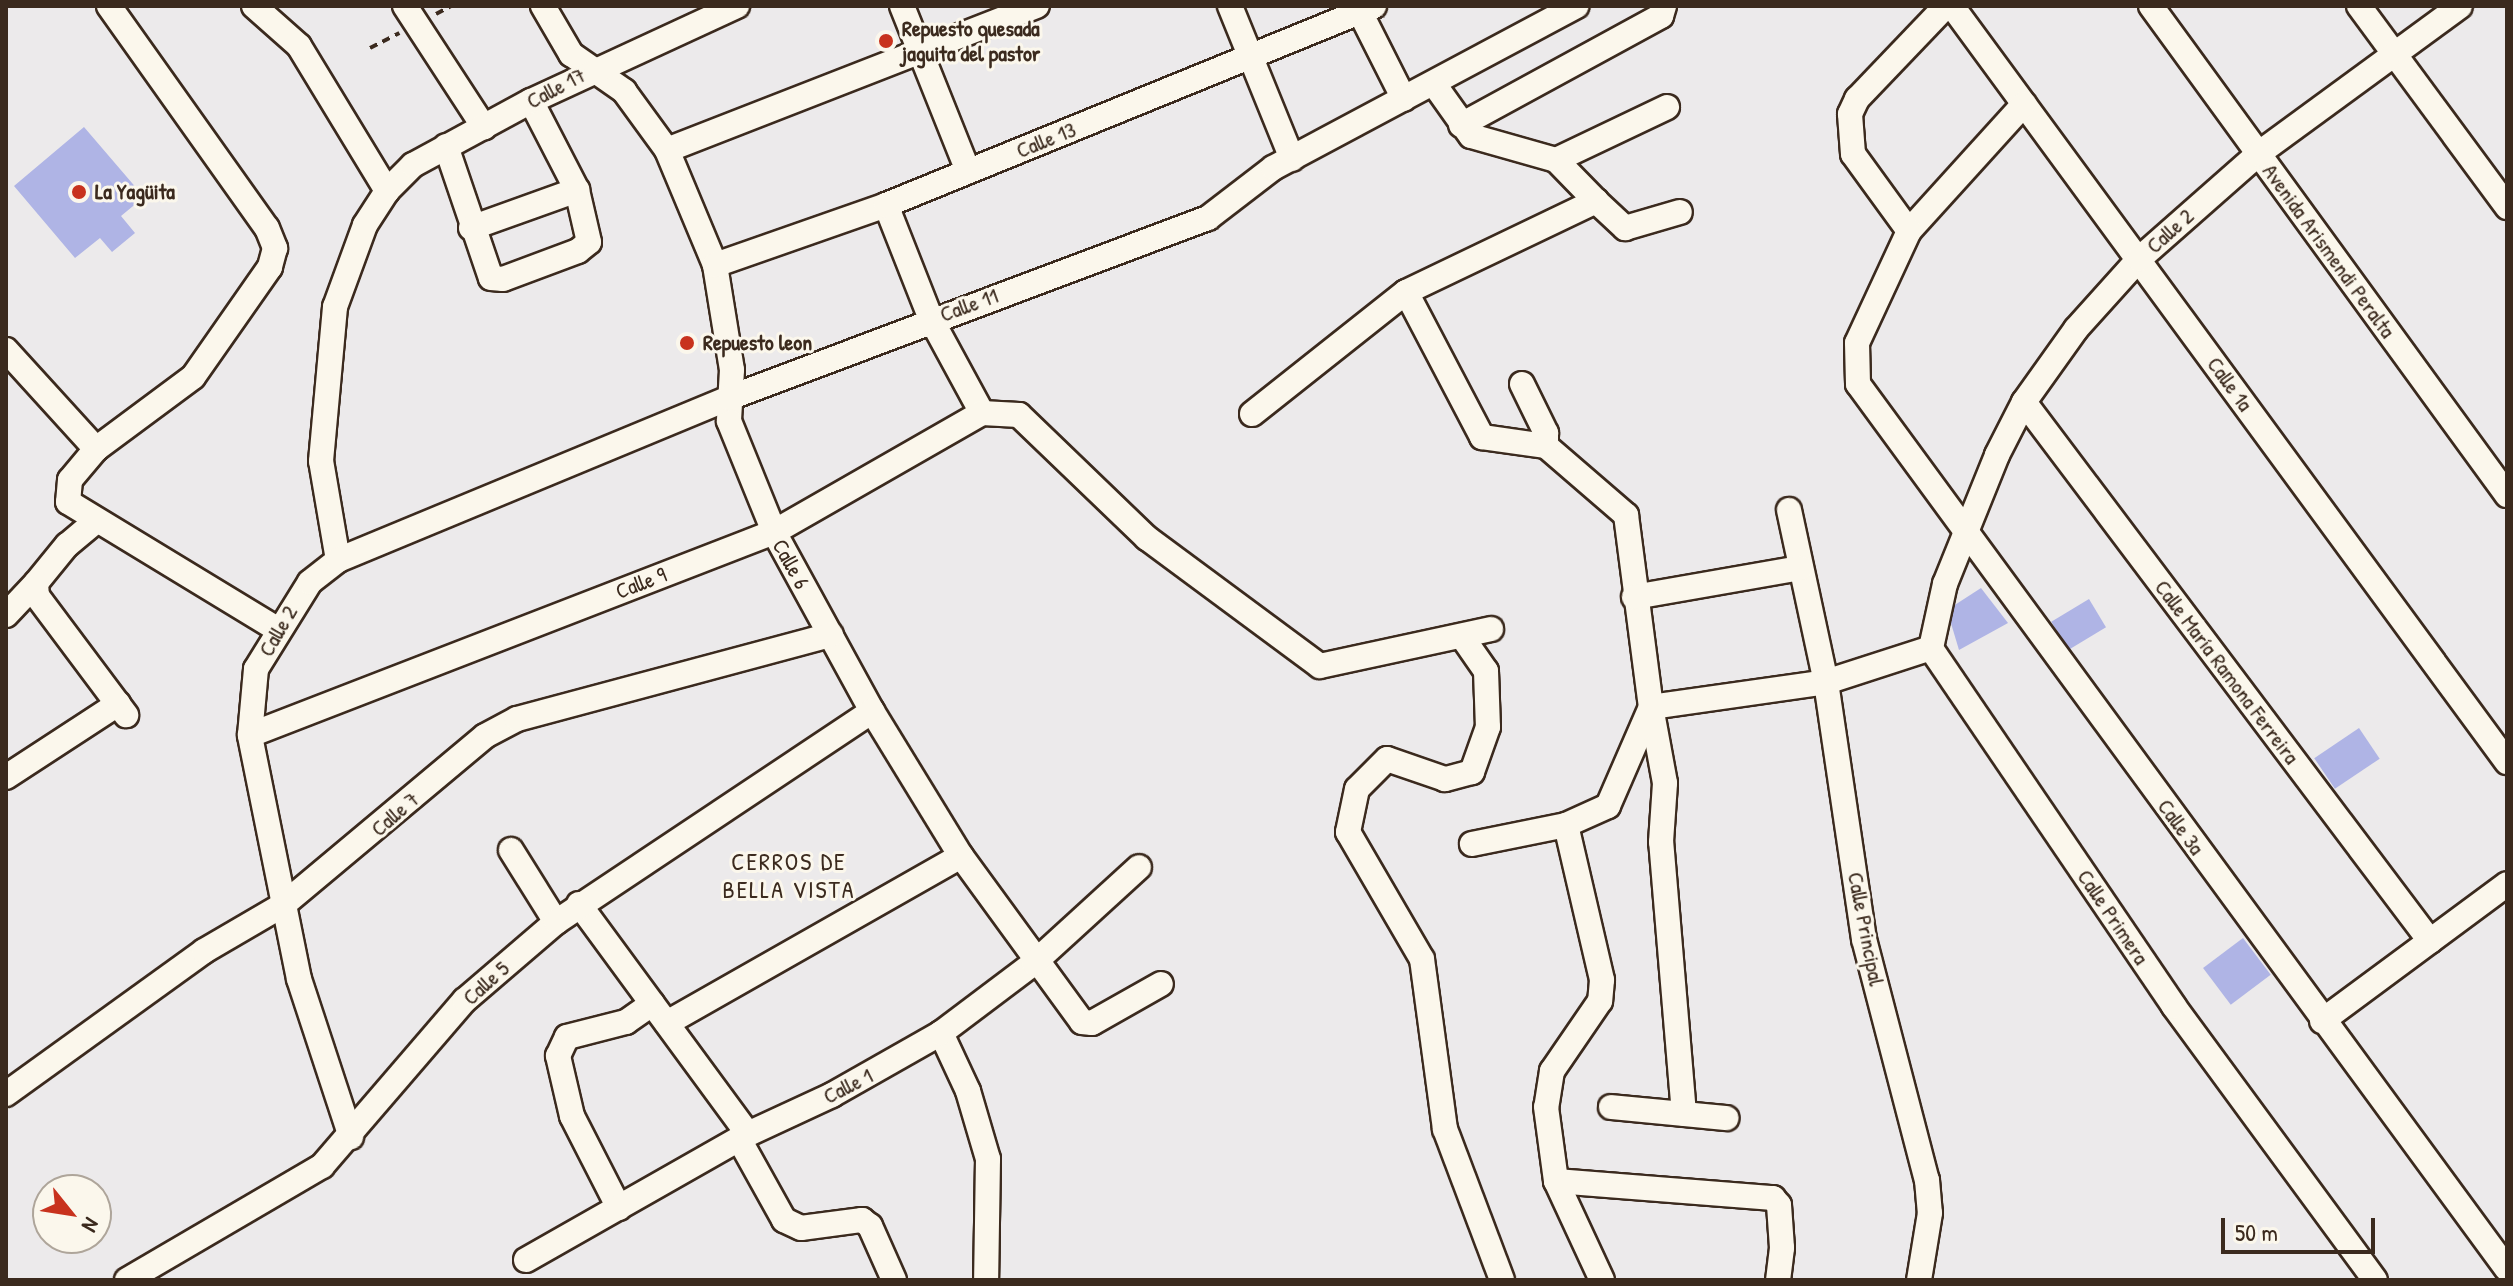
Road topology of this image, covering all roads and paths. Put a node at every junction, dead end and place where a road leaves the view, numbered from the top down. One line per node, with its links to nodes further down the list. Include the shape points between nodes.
1 (109, 6): 52 (street, via 267,228 275,248 270,267 193,377)
2 (254, 6): 34 (street, via 299,46)
3 (405, 6): 26 (street)
4 (543, 6): 19 (street, Calle 6, via 566,48)
5 (737, 6): 19 (street, Calle 17)
6 (902, 6): 16 (street)
7 (1230, 6): 17 (street)
8 (1576, 6): 20 (street, Calle 11)
9 (1949, 6): 23 (street, Calle 1a); 40 (street, via 1857,99 1850,114 1853,154)
10 (2151, 6): 29 (street, Avenida Arismendi Peralta)
11 (2359, 6): 18 (street)
12 (2460, 6): 18 (street, Calle 2)
13 (1033, 7): 16 (street)
14 (1363, 8): 17 (street, Calle 13); 21 (street)
15 (1664, 8): 25 (street)
16 (922, 53): 28 (street); 32 (street)
17 (1250, 55): 30 (street); 32 (street, Calle 13)
18 (2394, 55): 29 (street, Calle 2); 37 (street)
19 (593, 69): 22 (street, Calle 17); 28 (street, Calle 6, via 624,91)
20 (1434, 84): 21 (street, Calle 11); 25 (street)
21 (1404, 99): 30 (street, Calle 11)
22 (531, 101): 26 (street, Calle 17); 33 (street)
23 (2024, 104): 40 (street); 41 (street, Calle 1a)
24 (1667, 107): 31 (street)
25 (1461, 125): 31 (street, via 1494,145)
26 (484, 127): 27 (street, Calle 17)
27 (446, 146): 34 (street, Calle 17, via 413,165); 39 (street)
28 (667, 150): 42 (street, Calle 6)
29 (2258, 154): 41 (street, Calle 2); 53 (street, Avenida Arismendi Peralta)
30 (1292, 159): 44 (street, Calle 11, via 1208,218)
31 (1556, 160): 35 (street)
32 (968, 171): 36 (street, Calle 13)
33 (577, 190): 39 (street); 39 (street, via 589,242 503,279 491,278 484,270)
34 (387, 191): 58 (street, via 365,225 335,307 321,461)
35 (1596, 201): 38 (street, via 1625,228); 43 (street)
36 (886, 205): 42 (street, Calle 13); 44 (street)
37 (2507, 207)
38 (1680, 212)
39 (471, 228)
40 (1909, 231): 56 (street, Calle 3a, via 1857,343 1858,384)
41 (2139, 259): 48 (street, Calle 2, via 2076,329); 72 (street, Calle 1a)
42 (715, 265): 47 (street, Calle 6, via 732,370)
43 (1406, 292): 50 (street); 51 (street, via 1478,432 1489,441)
44 (931, 319): 47 (street, Calle 11); 49 (street)
45 (6, 350): 52 (street)
46 (1522, 384): 51 (street, via 1546,433)
47 (729, 398): 57 (street, Calle 6, via 729,421); 58 (street, Calle 11)
48 (2024, 402): 56 (street, Calle 2); 83 (street, Calle María Ramona Ferreira)
49 (982, 413): 57 (street, Calle 9); 66 (street, via 1019,415 1147,538 1320,666)
50 (1252, 414)
51 (1546, 446): 61 (street, via 1626,515)
52 (96, 449): 55 (street, via 67,491 68,502)
53 (2502, 478)
54 (1789, 510): 59 (street, Calle Principal)
55 (96, 521): 60 (street, via 67,545); 63 (street)
56 (1965, 530): 67 (street); 87 (street, Calle 3a)
57 (774, 532): 65 (street, Calle 6); 71 (street, Calle 9)
58 (338, 560): 63 (street, Calle 2, via 310,582)
59 (1801, 568): 61 (street); 68 (street, Calle Principal)
60 (36, 583): 62 (street); 73 (street, via 37,596 122,710)
61 (1634, 597): 69 (street)
62 (6, 615)
63 (277, 629): 71 (street, Calle 2, via 256,669)
64 (1491, 629): 66 (street)
65 (831, 635): 70 (street, Calle 6); 81 (street, Calle 7, via 517,719 485,736)
66 (1463, 638): 102 (street, via 1486,671 1488,727 1472,772 1445,779 1387,759 1357,789 1348,832 1422,959 1445,1129 1481,1237)
67 (1931, 648): 68 (street); 106 (street, Calle Primera, via 2174,1006)
68 (1826, 682): 69 (street); 105 (street, Calle Principal, via 1864,939 1927,1180 1930,1213)
69 (1651, 707): 74 (street, via 1608,806); 91 (street, via 1665,783 1661,842)
70 (872, 711): 77 (street, Calle 6); 80 (street, Calle 5)
71 (250, 735): 81 (street, Calle 2)
72 (2507, 762)
73 (6, 777)
74 (1566, 825): 75 (street); 95 (street, via 1602,980 1600,1001 1552,1071 1547,1088)
75 (1472, 844)
76 (511, 850): 82 (street)
77 (961, 856): 84 (street, Calle 6); 86 (street)
78 (1139, 867): 84 (street, Calle 1)
79 (2507, 884): 83 (street)
80 (579, 904): 82 (street, Calle 5); 86 (street)
81 (283, 905): 89 (street, Calle 7, via 204,951); 94 (street, Calle 2, via 299,979)
82 (556, 922): 94 (street, Calle 5, via 465,1000)
83 (2430, 941): 87 (street)
84 (1034, 963): 85 (street, Calle 6, via 1082,1022 1092,1023); 88 (street, Calle 1)
85 (1161, 984)
86 (660, 1014): 93 (street); 96 (street, via 567,1037 558,1056 572,1116)
87 (2322, 1021): 98 (street, Calle 3a)
88 (941, 1033): 93 (street, Calle 1, via 845,1088); 101 (street, via 968,1091 988,1159)
89 (6, 1094)
90 (1611, 1107): 91 (street)
91 (1684, 1114): 92 (street)
92 (1726, 1118)
93 (743, 1136): 96 (street, Calle 1); 100 (street, via 784,1220 801,1228 862,1220 870,1226)
94 (351, 1137): 99 (street, Calle 5, via 322,1166)
95 (1556, 1181): 103 (street); 104 (street, via 1773,1198 1779,1205 1782,1248)
96 (619, 1208): 97 (street, Calle 1)
97 (526, 1260)
98 (2507, 1269)
99 (127, 1280)
100 (894, 1280)
101 (986, 1280)
102 (1502, 1280)
103 (1602, 1280)
104 (1778, 1280)
105 (1919, 1280)
106 (2375, 1280)

